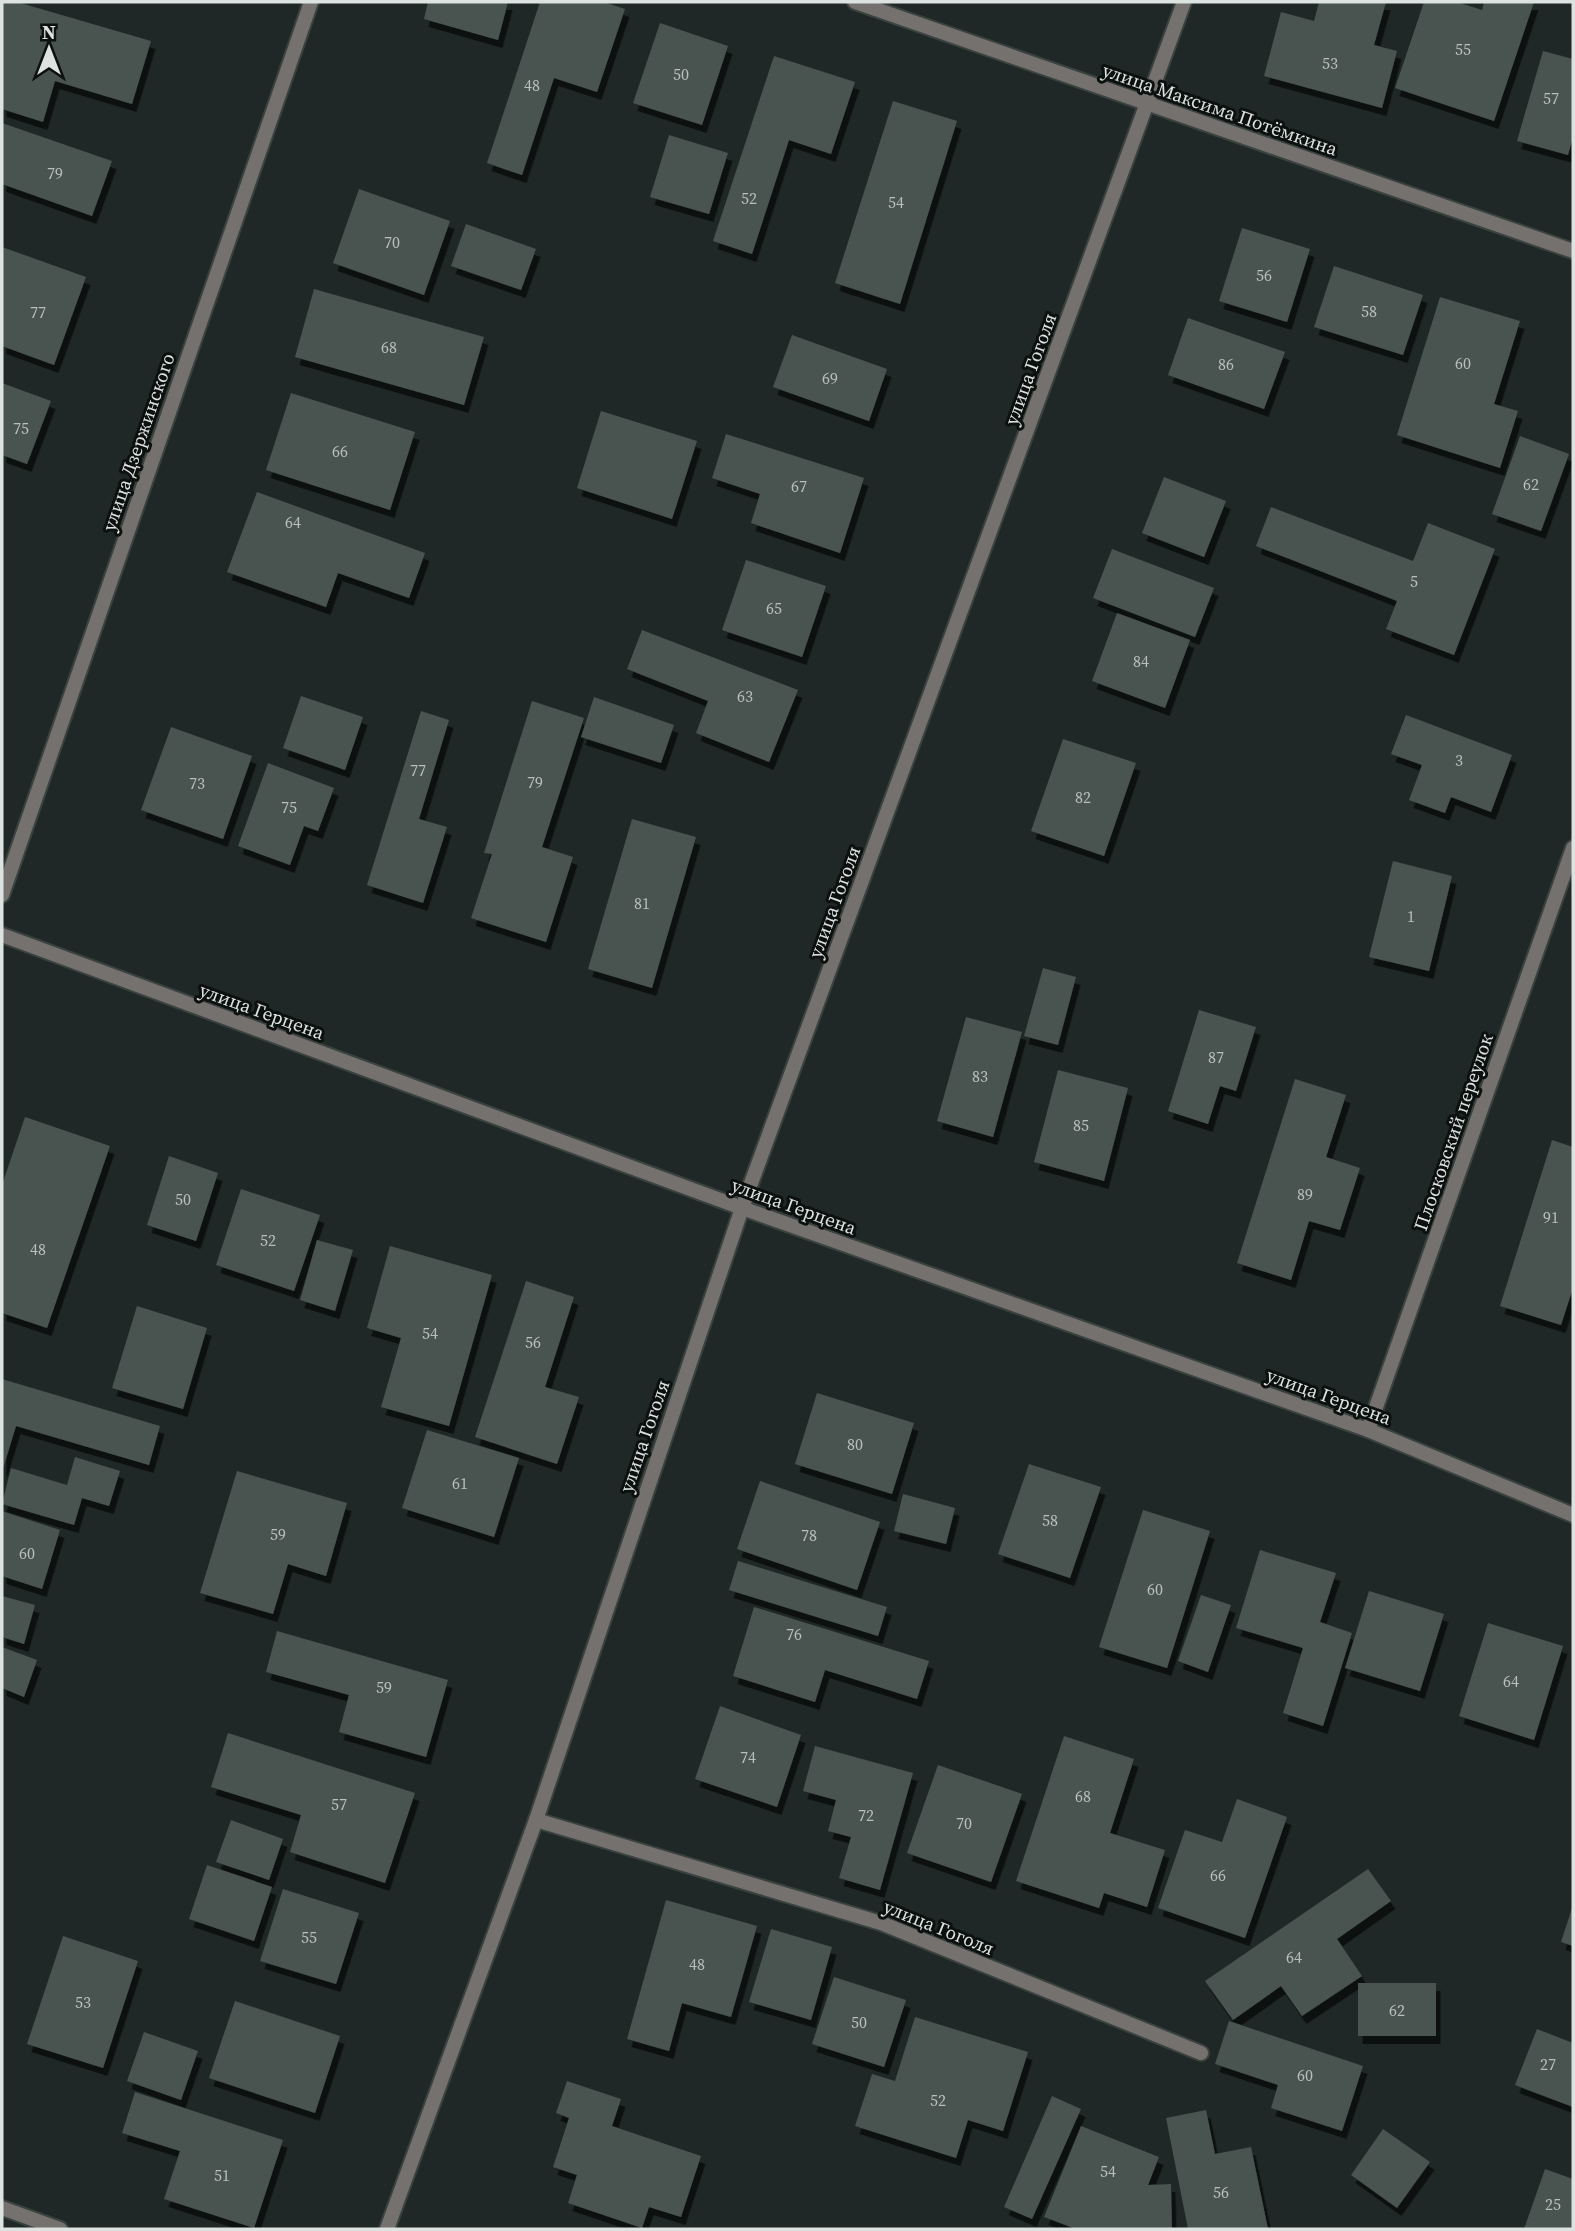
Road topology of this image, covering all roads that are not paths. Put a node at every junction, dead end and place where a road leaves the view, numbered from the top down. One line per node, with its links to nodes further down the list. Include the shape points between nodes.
1 (311, 2): 7 (street, улица Дзержинского)
2 (855, 2): 4 (street, улица Максима Потёмкина)
3 (1184, 2): 4 (street, улица Гоголя)
4 (1147, 105): 5 (street, улица Максима Потёмкина); 9 (street, улица Гоголя)
5 (1573, 251)
6 (1573, 848): 10 (street, Плосковский переулок)
7 (2, 895)
8 (2, 935): 9 (street, улица Герцена)
9 (741, 1208): 10 (street, улица Герцена); 12 (street, улица Гоголя)
10 (1368, 1430): 11 (street, улица Герцена)
11 (1573, 1516)
12 (536, 1820): 13 (street, улица Гоголя, via 881,1923); 16 (street, улица Гоголя)
13 (1201, 2053)
14 (2, 2208): 15 (street)
15 (60, 2229)
16 (387, 2229)

